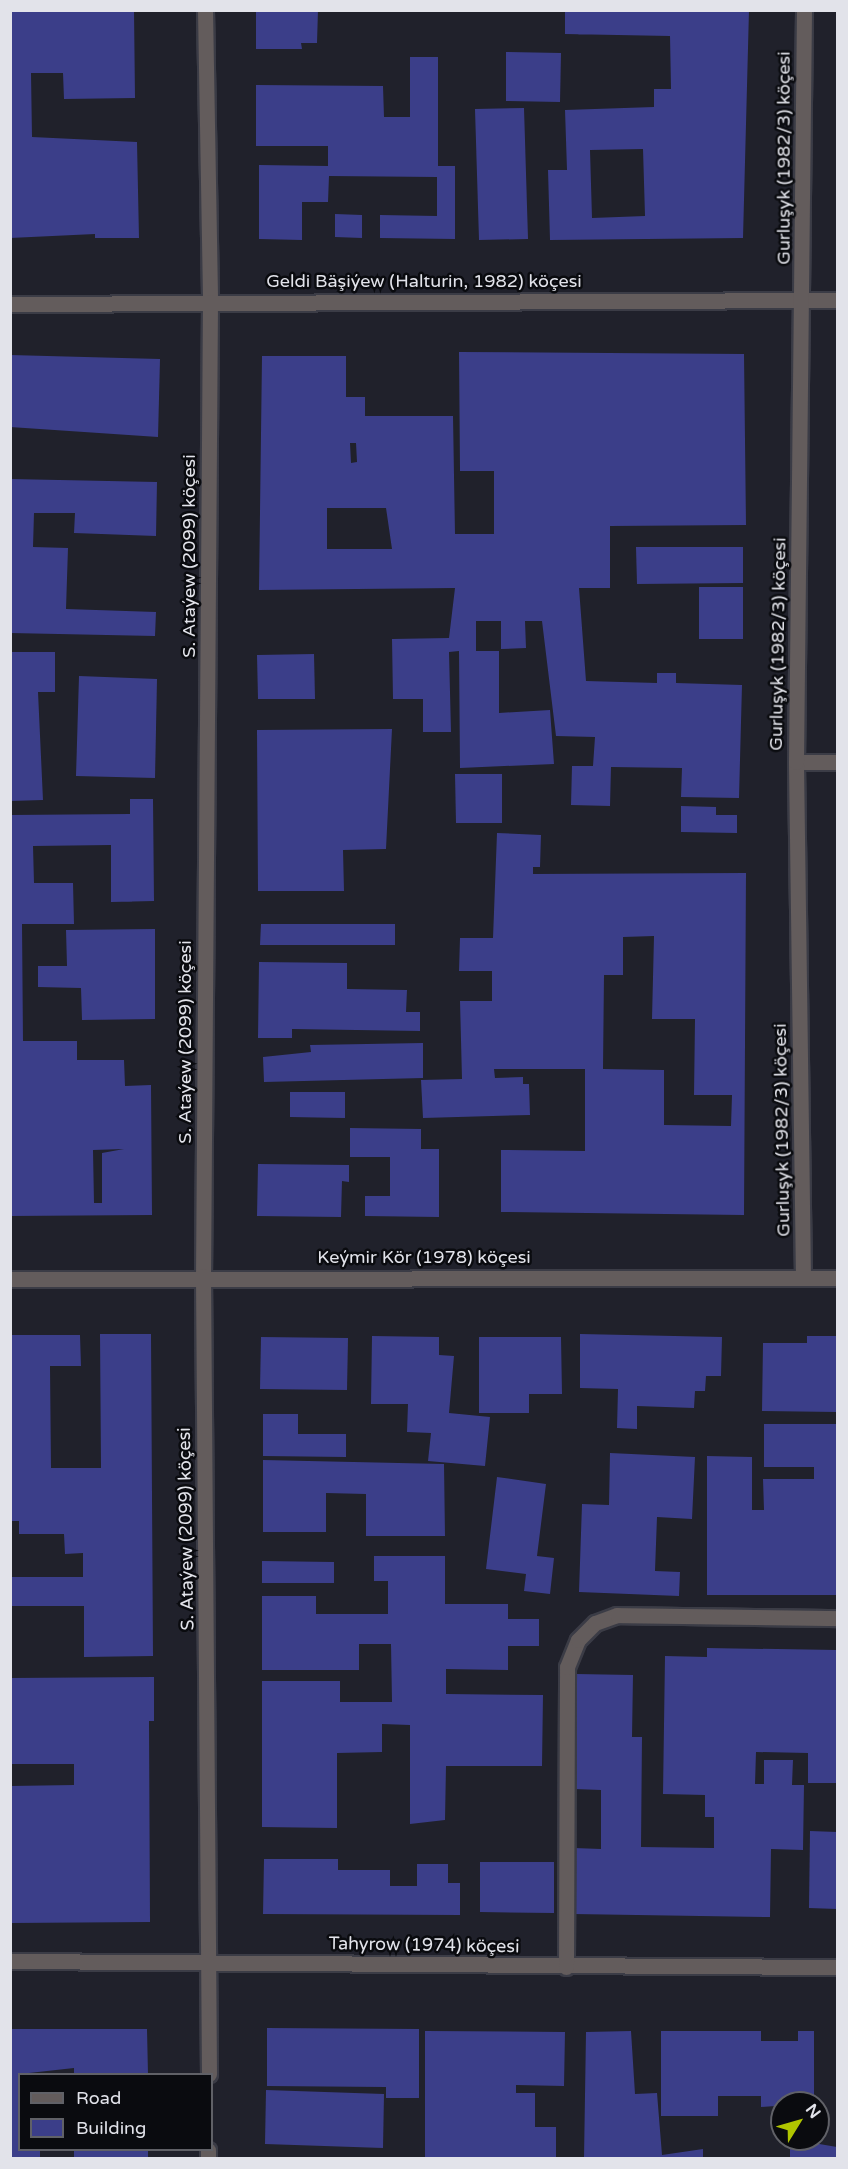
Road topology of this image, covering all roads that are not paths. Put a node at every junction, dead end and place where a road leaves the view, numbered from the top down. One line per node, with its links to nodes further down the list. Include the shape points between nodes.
1 (205, 10): 5 (street, S. Ataýew (2099) köçesi)
2 (804, 10): 3 (street, Gurluşyk (1982/3) köçesi)
3 (803, 300): 4 (street, Geldi Bäşiýew (Halturin, 1982) köçesi); 5 (street, Geldi Bäşiýew (Halturin, 1982) köçesi); 7 (street, Gurluşyk (1982/3) köçesi)
4 (837, 300)
5 (210, 302): 6 (street, Geldi Bäşiýew (Halturin, 1982) köçesi); 9 (street, S. Ataýew (2099) köçesi)
6 (10, 303)
7 (796, 762): 8 (street); 10 (street, Gurluşyk (1982/3) köçesi)
8 (837, 762)
9 (203, 1276): 10 (street, Keýmir Kör (1978) köçesi); 12 (street, Keýmir Kör (1978) köçesi); 15 (street, S. Ataýew (2099) köçesi)
10 (804, 1278): 11 (street, Keýmir Kör (1978) köçesi)
11 (837, 1278)
12 (10, 1279)
13 (837, 1618): 16 (street, via 616,1615 595,1623 578,1640 567,1667)
14 (10, 1961): 15 (street, Tahyrow (1974) köçesi)
15 (210, 1962): 16 (street, Tahyrow (1974) köçesi); 18 (street, S. Ataýew (2099) köçesi)
16 (566, 1966): 17 (street, Tahyrow (1974) köçesi)
17 (837, 1967)
18 (209, 2073)

